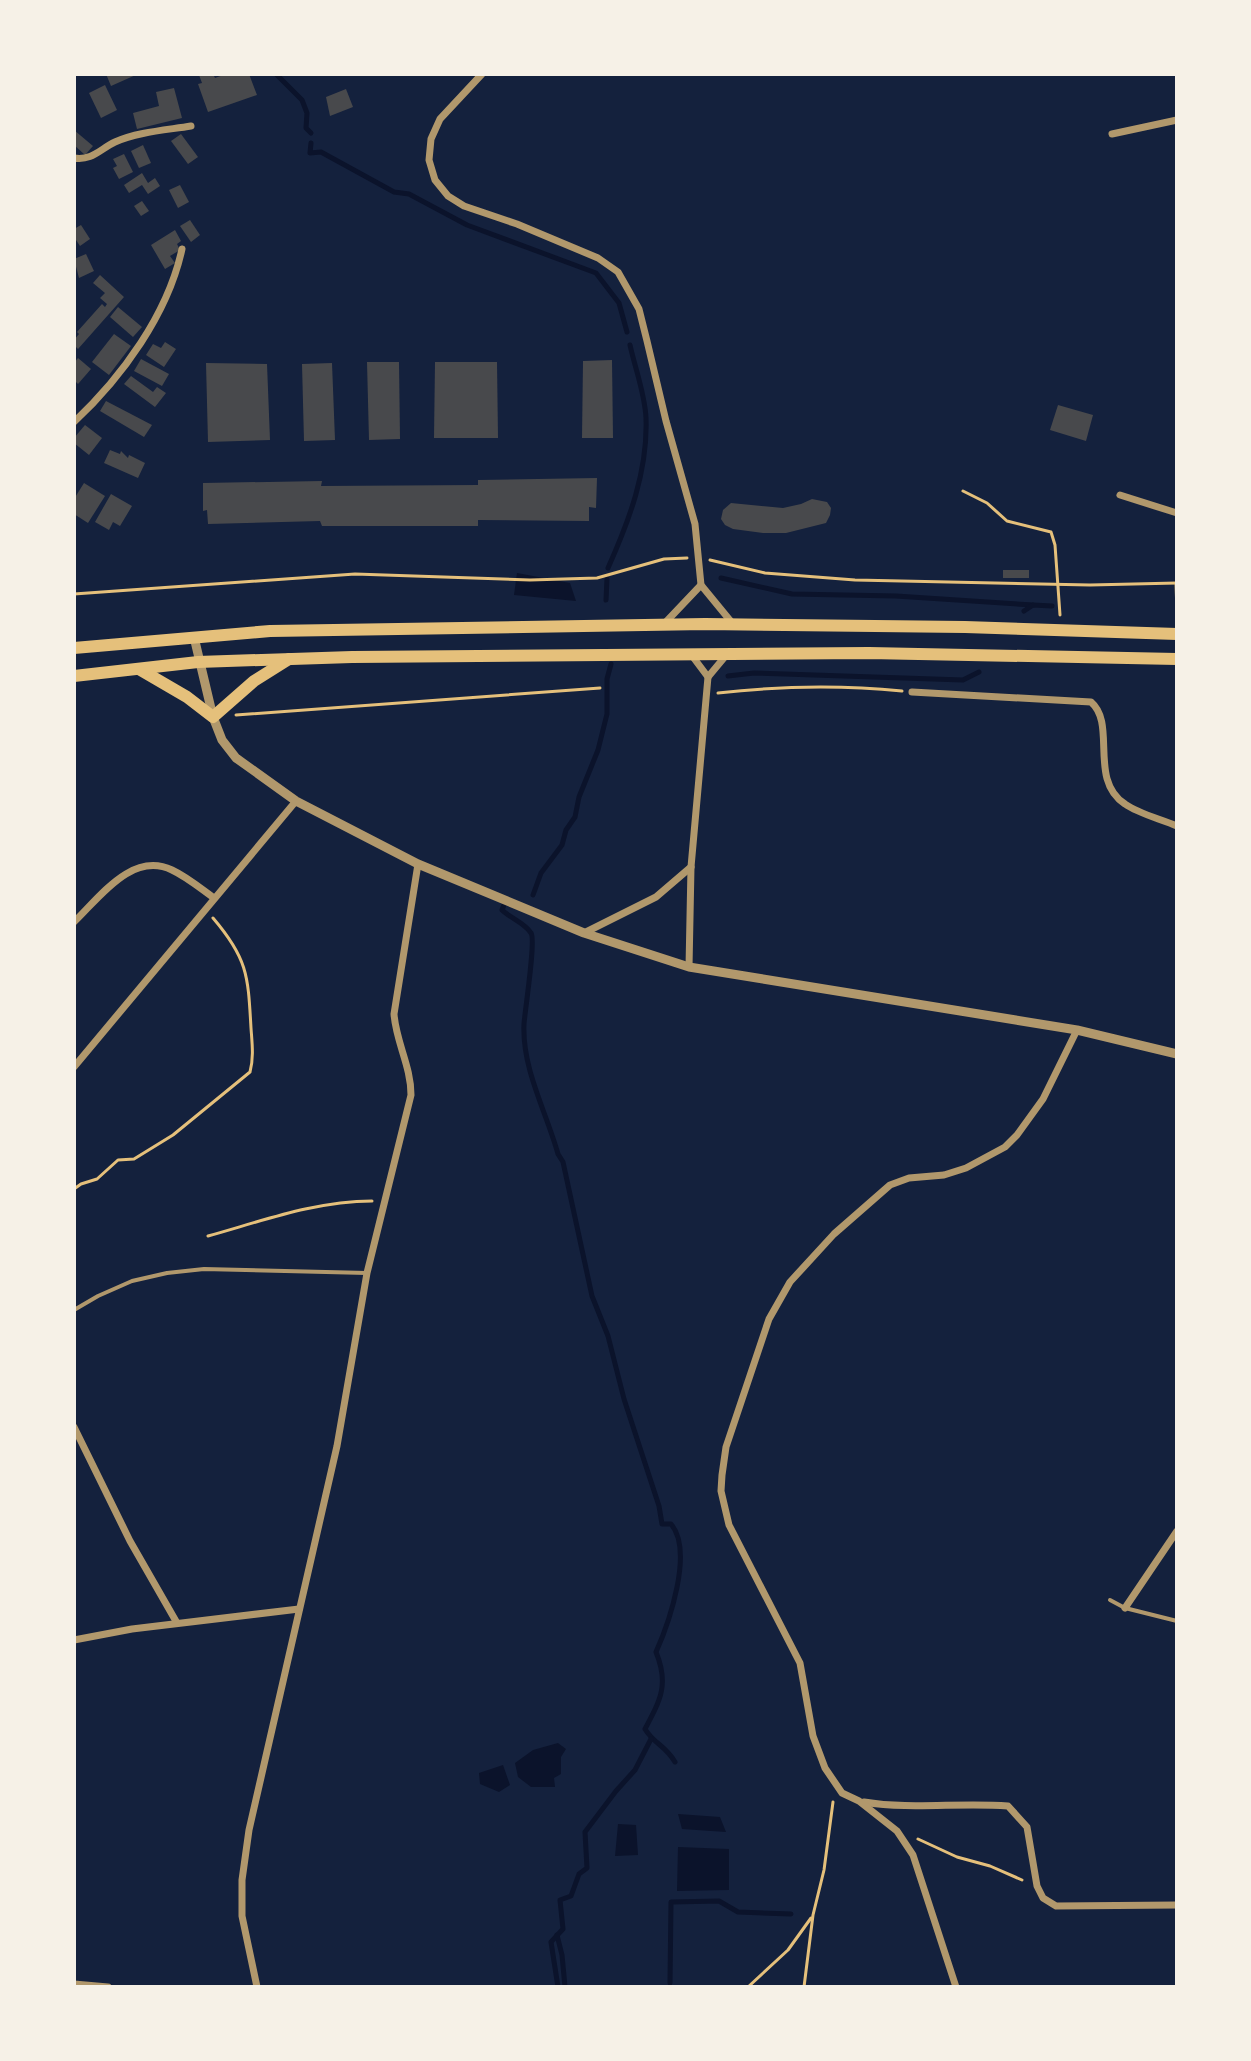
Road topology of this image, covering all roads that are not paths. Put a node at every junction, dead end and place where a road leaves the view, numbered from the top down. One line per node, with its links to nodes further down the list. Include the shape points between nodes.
1 (482, 74): 10 (street, via 440,119 431,139 429,160 435,180 464,206 598,258 618,272 639,309 695,524)
2 (1177, 120): 4 (street)
3 (191, 126): 5 (street, via 136,136 86,159)
4 (1112, 134)
5 (74, 158)
6 (182, 249): 7 (street, via 175,278 145,334)
7 (74, 422)
8 (1120, 495): 9 (street)
9 (1177, 513)
10 (701, 585): 11 (street); 12 (street)
11 (733, 624): 12 (highway); 13 (highway)
12 (663, 625): 14 (highway, via 270,631)
13 (1177, 634)
14 (194, 637): 15 (highway); 20 (street)
15 (74, 648)
16 (729, 652): 17 (highway); 19 (highway); 23 (street)
17 (689, 653): 18 (highway); 23 (street)
18 (289, 659): 20 (highway); 25 (highway)
19 (1177, 659)
20 (198, 662): 21 (highway); 25 (street)
21 (139, 669): 22 (highway); 25 (highway)
22 (74, 676)
23 (708, 677): 29 (street)
24 (912, 692): 27 (street, via 1091,702 1103,731 1107,786 1124,804)
25 (213, 717): 26 (street, via 236,758)
26 (296, 801): 28 (street); 30 (street)
27 (1177, 826)
28 (418, 864): 32 (street); 37 (street, via 394,1014 411,1095)
29 (691, 867): 32 (street, via 656,897); 33 (street)
30 (214, 898): 31 (street, via 170,869 150,864 121,876); 36 (street)
31 (74, 922)
32 (584, 933): 33 (street)
33 (689, 967): 34 (street)
34 (1077, 1030): 35 (street); 47 (street, via 1043,1099 1005,1147 966,1168 890,1185 802,1266 769,1319 726,1447 724,1510 800,1663 813,1736 833,1782)
35 (1177, 1054)
36 (74, 1067)
37 (367, 1273): 38 (lane, via 167,1273 132,1281); 43 (street, via 337,1446)
38 (74, 1310)
39 (74, 1427): 45 (street)
40 (1177, 1531): 42 (street)
41 (1110, 1600): 42 (lane)
42 (1125, 1608): 44 (lane)
43 (299, 1609): 45 (street); 51 (street, via 242,1880 242,1916)
44 (1177, 1621)
45 (177, 1623): 46 (street)
46 (74, 1640)
47 (859, 1801): 48 (street, via 895,1808 1008,1806 1027,1827 1037,1886 1056,1906); 52 (street, via 897,1831 913,1855)
48 (1177, 1905)
49 (74, 1984): 50 (street)
50 (108, 1987)
51 (257, 1987)
52 (956, 1987)

